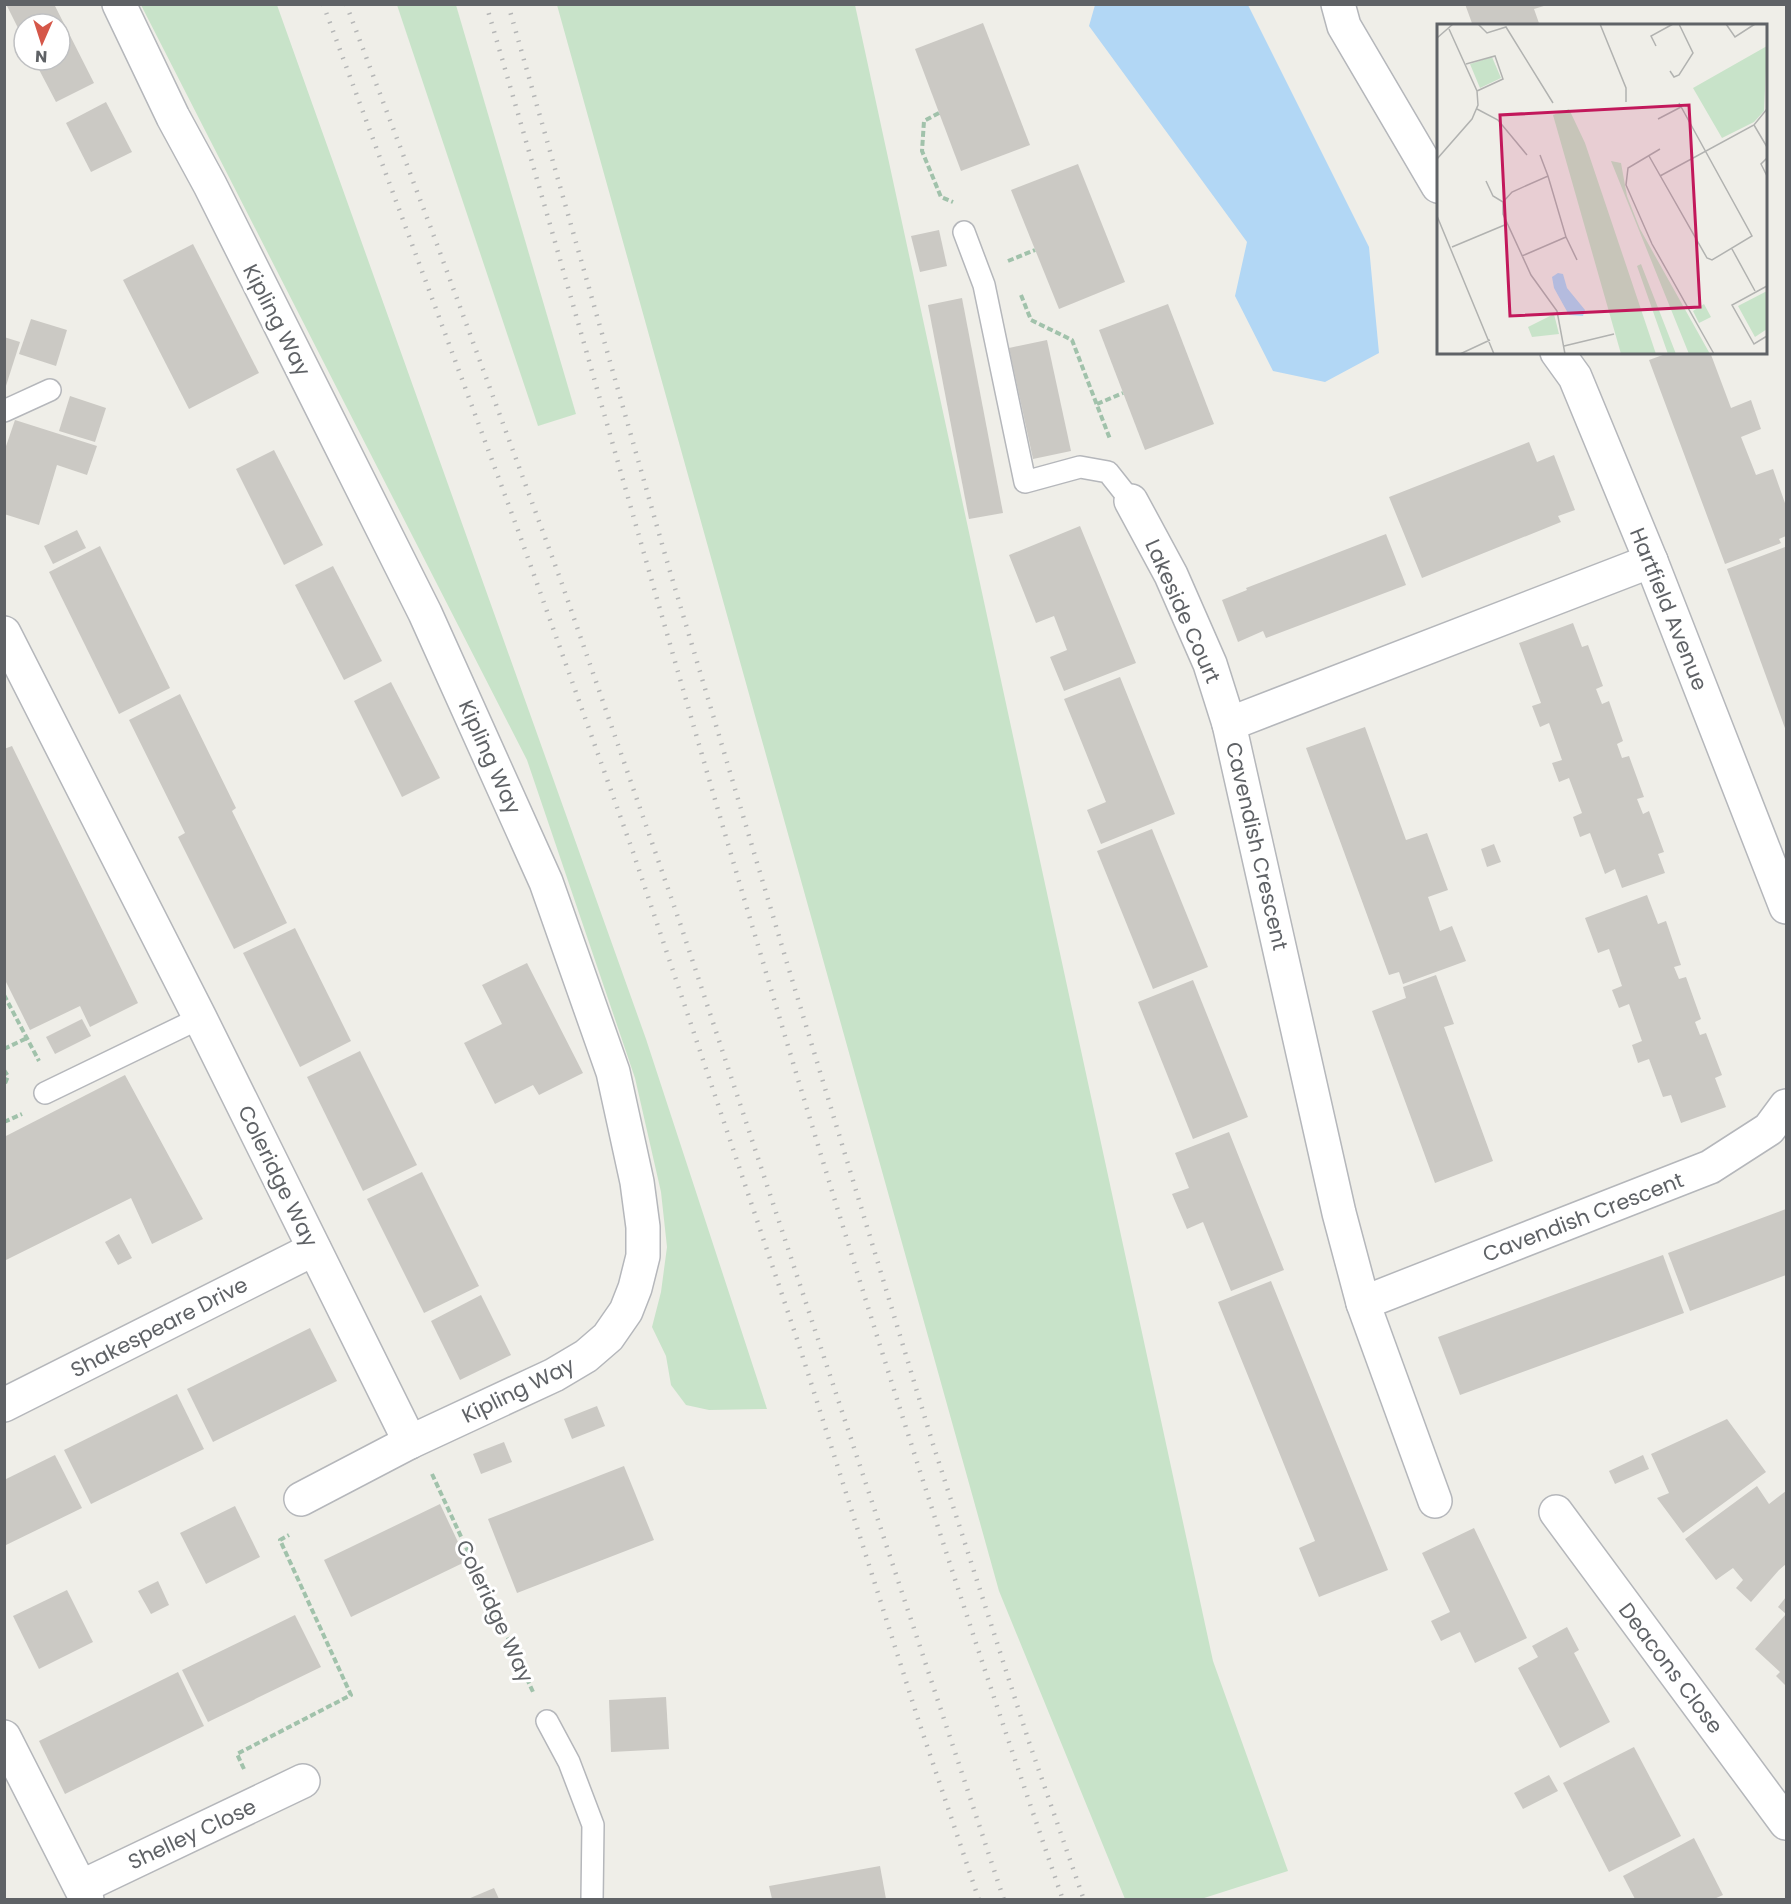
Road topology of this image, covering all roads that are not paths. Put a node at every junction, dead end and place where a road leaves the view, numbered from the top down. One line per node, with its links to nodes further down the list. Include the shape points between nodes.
1 (119, 4): 20 (street, Kipling Way, via 425,613 546,882 613,1072 637,1182 643,1256 626,1311 608,1337 554,1375)
2 (1338, 4): 3 (street, via 1344,26)
3 (1437, 184)
4 (964, 232): 8 (lane, via 984,285 1025,482 1080,467 1108,472)
5 (1558, 354): 9 (street, Hartfield Avenue, via 1575,377)
6 (50, 390): 7 (lane)
7 (4, 411)
8 (1131, 501): 11 (street, Lakeside Court, via 1171,575 1210,664)
9 (1651, 561): 11 (street, Cavendish Crescent); 12 (street, Hartfield Avenue)
10 (4, 633): 14 (street, Coleridge Way)
11 (1229, 724): 18 (street, Cavendish Crescent, via 1339,1213)
12 (1780, 868): 13 (street, Hartfield Avenue)
13 (1786, 907)
14 (200, 1018): 15 (lane); 17 (street, Coleridge Way)
15 (45, 1093)
16 (1786, 1106): 18 (street, Cavendish Crescent, via 1769,1129 1710,1167)
17 (314, 1249): 19 (street, Shakespeare Drive); 20 (street, Coleridge Way)
18 (1363, 1303): 22 (street, Cavendish Crescent)
19 (4, 1405)
20 (410, 1442): 21 (street, Kipling Way)
21 (301, 1499)
22 (1435, 1501)
23 (1556, 1512): 27 (street, Deacons Close)
24 (547, 1721): 29 (lane, via 569,1762 593,1825)
25 (4, 1737): 28 (street, Shelley Close)
26 (303, 1781): 28 (street, Shelley Close)
27 (1786, 1823)
28 (84, 1893)
29 (592, 1899)

